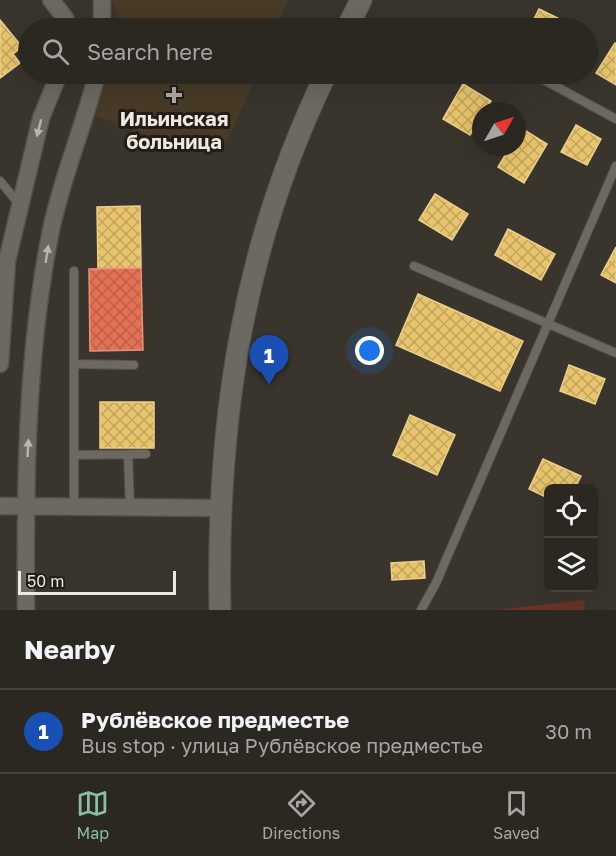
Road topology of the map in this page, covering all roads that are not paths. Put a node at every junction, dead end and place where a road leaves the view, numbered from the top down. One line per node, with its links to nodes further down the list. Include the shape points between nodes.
1 (51, 0): 4 (street)
2 (102, 0): 5 (street)
3 (361, 0): 6 (street)
4 (65, 18)
5 (102, 18)
6 (352, 18)
7 (55, 84): 14 (street, one-way to 14, via 41,118)
8 (94, 84): 27 (street, one-way to 8, via 32,354 51,229)
9 (322, 84): 30 (street, via 274,198 247,297 227,414)
10 (551, 84): 11 (lane)
11 (616, 119)
12 (616, 166): 18 (lane)
13 (0, 182): 14 (lane)
14 (20, 204): 17 (street, via 7,261)
15 (414, 266): 18 (lane)
16 (74, 271): 21 (lane)
17 (2, 314): 20 (street)
18 (549, 324): 19 (lane); 33 (lane)
19 (616, 353)
20 (0, 364)
21 (74, 364): 22 (lane); 23 (lane)
22 (134, 365)
23 (74, 454): 24 (lane); 28 (lane)
24 (128, 454): 25 (lane); 29 (lane)
25 (146, 454)
26 (0, 506): 27 (street)
27 (25, 506): 28 (street); 31 (street)
28 (74, 507): 29 (street)
29 (130, 508): 30 (street)
30 (219, 508): 32 (street)
31 (26, 610)
32 (220, 610)
33 (421, 610)

